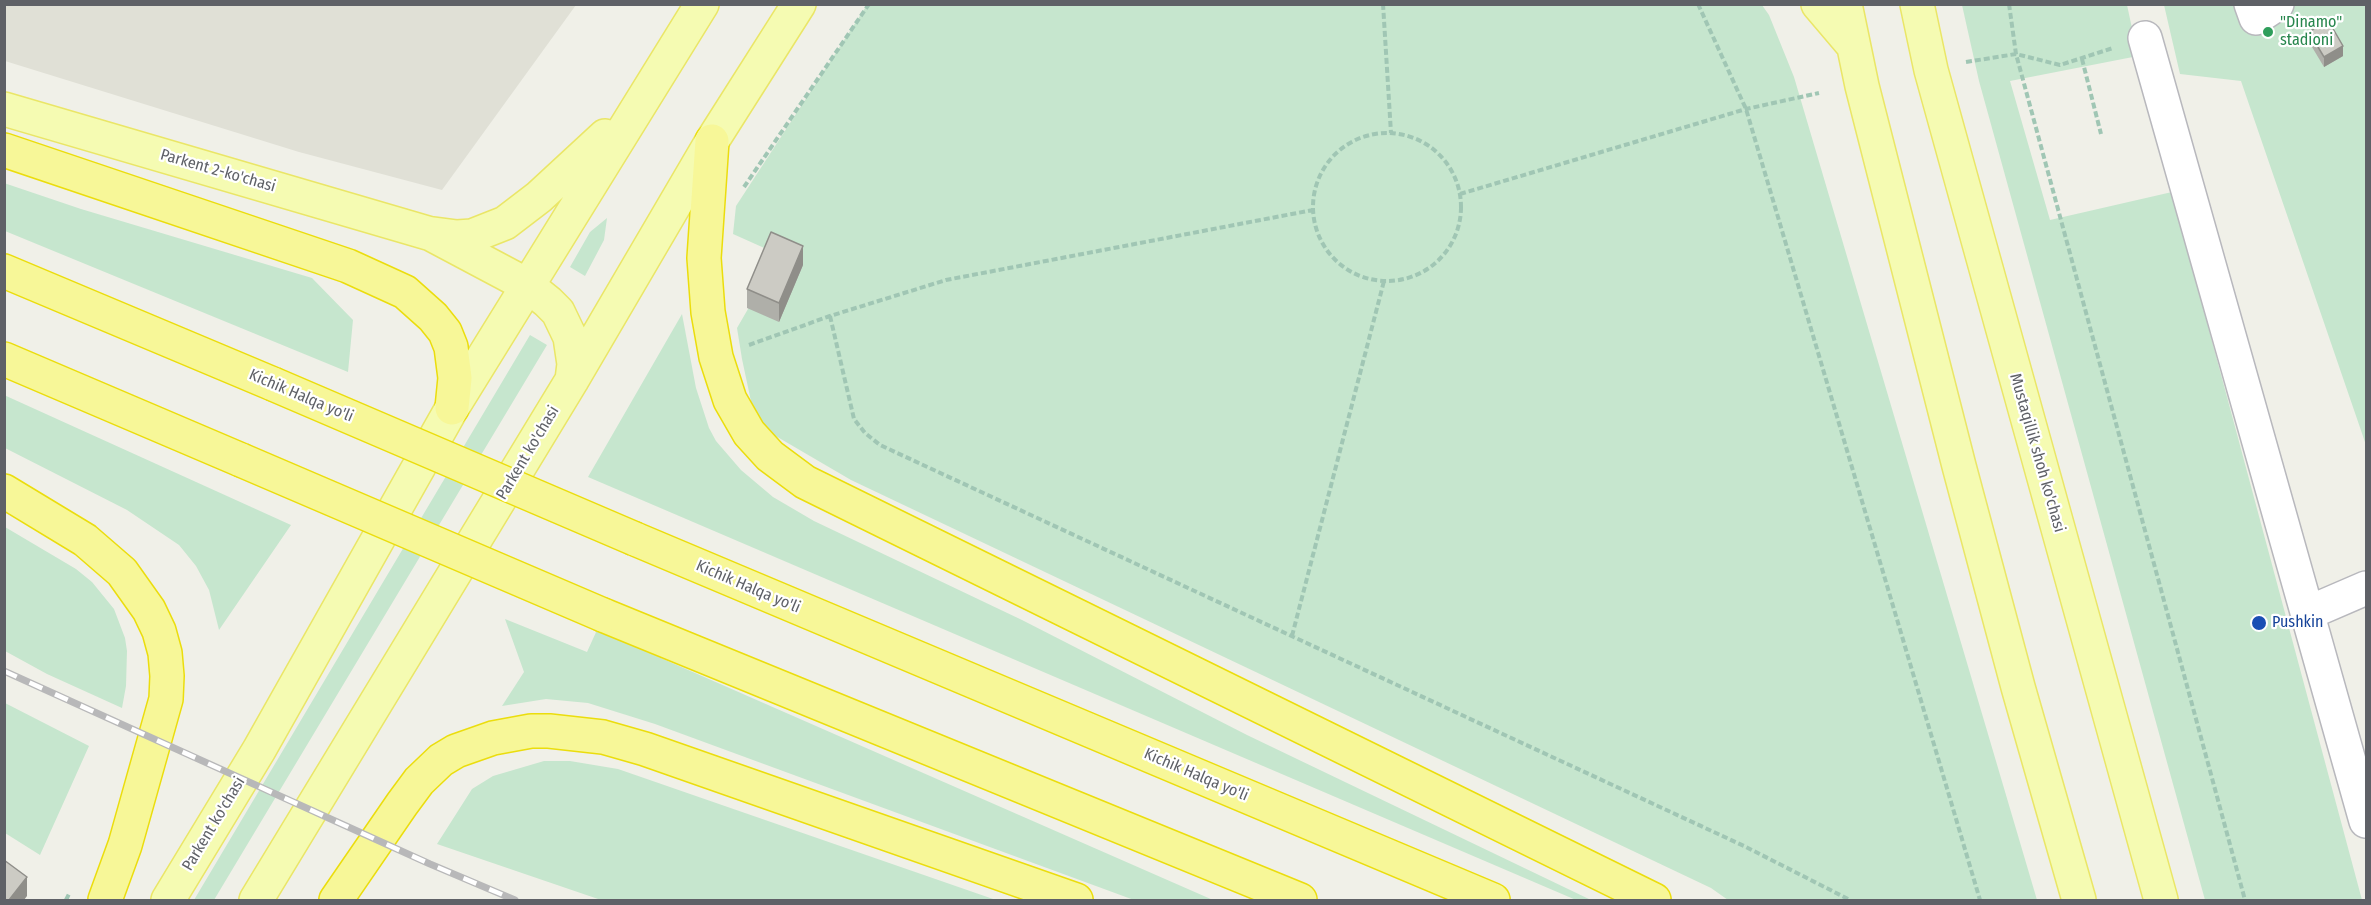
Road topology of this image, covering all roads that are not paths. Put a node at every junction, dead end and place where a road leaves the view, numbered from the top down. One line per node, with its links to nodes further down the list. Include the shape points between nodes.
1 (702, 4): 10 (main road, Parkent ko'chasi)
2 (799, 4): 12 (main road, Parkent ko'chasi)
3 (1818, 4): 9 (main road)
4 (1845, 4): 9 (main road)
5 (1917, 4): 33 (main road, Mustaqillik shoh ko'chasi, via 1934,81)
6 (2251, 4): 7 (lane, via 2256,18)
7 (2277, 4)
8 (2145, 38): 22 (lane)
9 (1853, 46): 32 (main road, via 1962,477)
10 (644, 96): 14 (main road, Parkent 2-ko'chasi, via 568,171 505,223 472,236); 16 (main road, Parkent ko'chasi)
11 (4, 109): 14 (main road, Parkent 2-ko'chasi)
12 (712, 141): 18 (main road, Parkent ko'chasi); 31 (highway, via 704,258 716,357 730,400 749,433 770,456 805,482)
13 (4, 150): 19 (highway, via 348,266 405,292 433,317 452,347)
14 (430, 234): 16 (main road, Parkent 2-ko'chasi)
15 (4, 270): 30 (highway, Kichik Halqa yo'li, bridge)
16 (527, 285): 18 (main road, Parkent 2-ko'chasi, via 548,302 565,324 573,350); 19 (main road, Parkent ko'chasi)
17 (4, 359): 29 (highway, bridge, via 603,615)
18 (572, 380): 26 (main road, Parkent ko'chasi)
19 (452, 408): 25 (main road, Parkent ko'chasi, via 259,750)
20 (4, 491): 24 (highway, via 85,540 122,572 149,610 165,652 166,699 125,845)
21 (2367, 588): 22 (lane)
22 (2307, 613): 23 (lane)
23 (2367, 821)
24 (105, 900)
25 (168, 900)
26 (256, 900)
27 (336, 900): 28 (highway, via 419,781 441,760 493,738 549,730 645,749)
28 (1076, 900)
29 (1300, 900)
30 (1493, 900)
31 (1654, 900)
32 (2079, 900)
33 (2161, 900)

